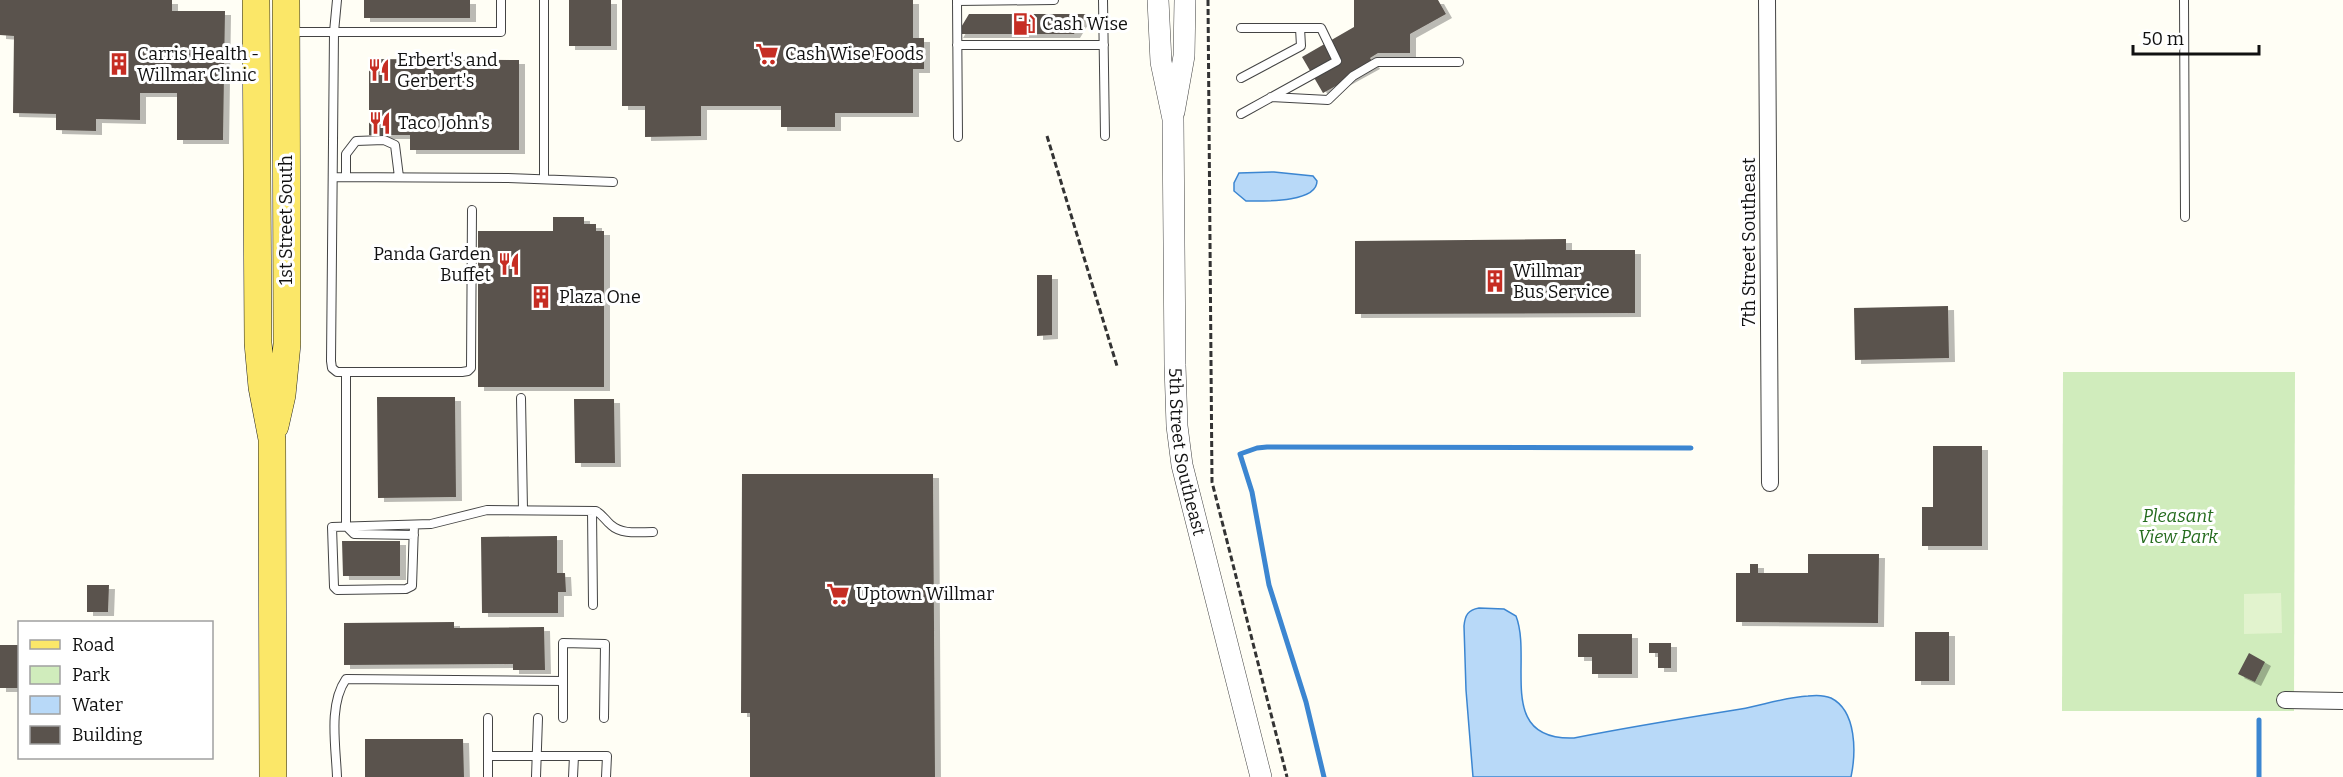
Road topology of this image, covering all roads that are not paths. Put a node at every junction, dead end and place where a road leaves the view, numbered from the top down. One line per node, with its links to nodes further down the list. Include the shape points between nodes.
1 (256, 0): 35 (main road, 1st Street South, via 258,343)
2 (286, 0): 15 (main road, 1st Street South)
3 (337, 0): 16 (lane)
4 (501, 0): 16 (lane, via 501,32)
5 (544, 0): 29 (lane)
6 (1054, 0): 12 (lane)
7 (1103, 0): 18 (lane)
8 (1158, 0): 23 (street, 5th Street Southeast, via 1161,62)
9 (1185, 0): 23 (street, 5th Street Southeast, via 1184,56)
10 (1767, 0): 36 (street, 7th Street Southeast)
11 (2184, 0): 32 (lane)
12 (956, 1): 17 (lane)
13 (1241, 28): 14 (lane)
14 (1300, 28): 20 (lane, via 1301,46); 21 (lane, via 1321,28 1337,61)
15 (286, 32): 16 (lane); 35 (main road, 1st Street South, via 287,344)
16 (334, 32): 26 (lane)
17 (957, 45): 18 (lane); 25 (lane)
18 (1104, 45): 24 (lane)
19 (1459, 62): 21 (lane, via 1377,62 1353,76 1328,100)
20 (1240, 78)
21 (1271, 97): 22 (lane)
22 (1240, 114)
23 (1173, 119): 60 (street, 5th Street Southeast, via 1178,437)
24 (1105, 136)
25 (958, 137)
26 (334, 177): 27 (lane); 33 (lane, via 331,361 337,372)
27 (346, 177): 28 (lane); 28 (lane, via 346,154 356,141 384,140 395,145)
28 (399, 177): 29 (lane)
29 (544, 179): 30 (lane)
30 (613, 182)
31 (472, 210): 33 (lane, via 471,368 462,372)
32 (2185, 217)
33 (346, 373): 40 (lane)
34 (521, 399): 37 (lane)
35 (272, 439): 54 (main road, 1st Street South)
36 (1770, 483)
37 (523, 510): 38 (lane); 39 (lane, via 488,510)
38 (592, 511): 41 (lane, via 621,530); 43 (lane)
39 (414, 525): 40 (lane); 42 (lane)
40 (346, 526): 42 (lane, via 354,534); 42 (lane, via 332,527 332,581 337,590 412,586)
41 (653, 532)
42 (414, 535)
43 (593, 605)
44 (563, 681): 49 (lane); 50 (lane, via 563,643 605,644); 55 (lane, via 346,679 338,690 335,720)
45 (2285, 700): 46 (street)
46 (2343, 701)
47 (488, 718): 51 (lane)
48 (538, 718): 52 (lane)
49 (563, 718)
50 (604, 718)
51 (488, 756): 52 (lane); 56 (lane)
52 (537, 756): 53 (lane); 57 (lane)
53 (573, 756): 58 (lane); 59 (lane, via 607,756)
54 (273, 777)
55 (337, 777)
56 (488, 777)
57 (536, 777)
58 (573, 777)
59 (606, 777)
60 (1261, 777)

